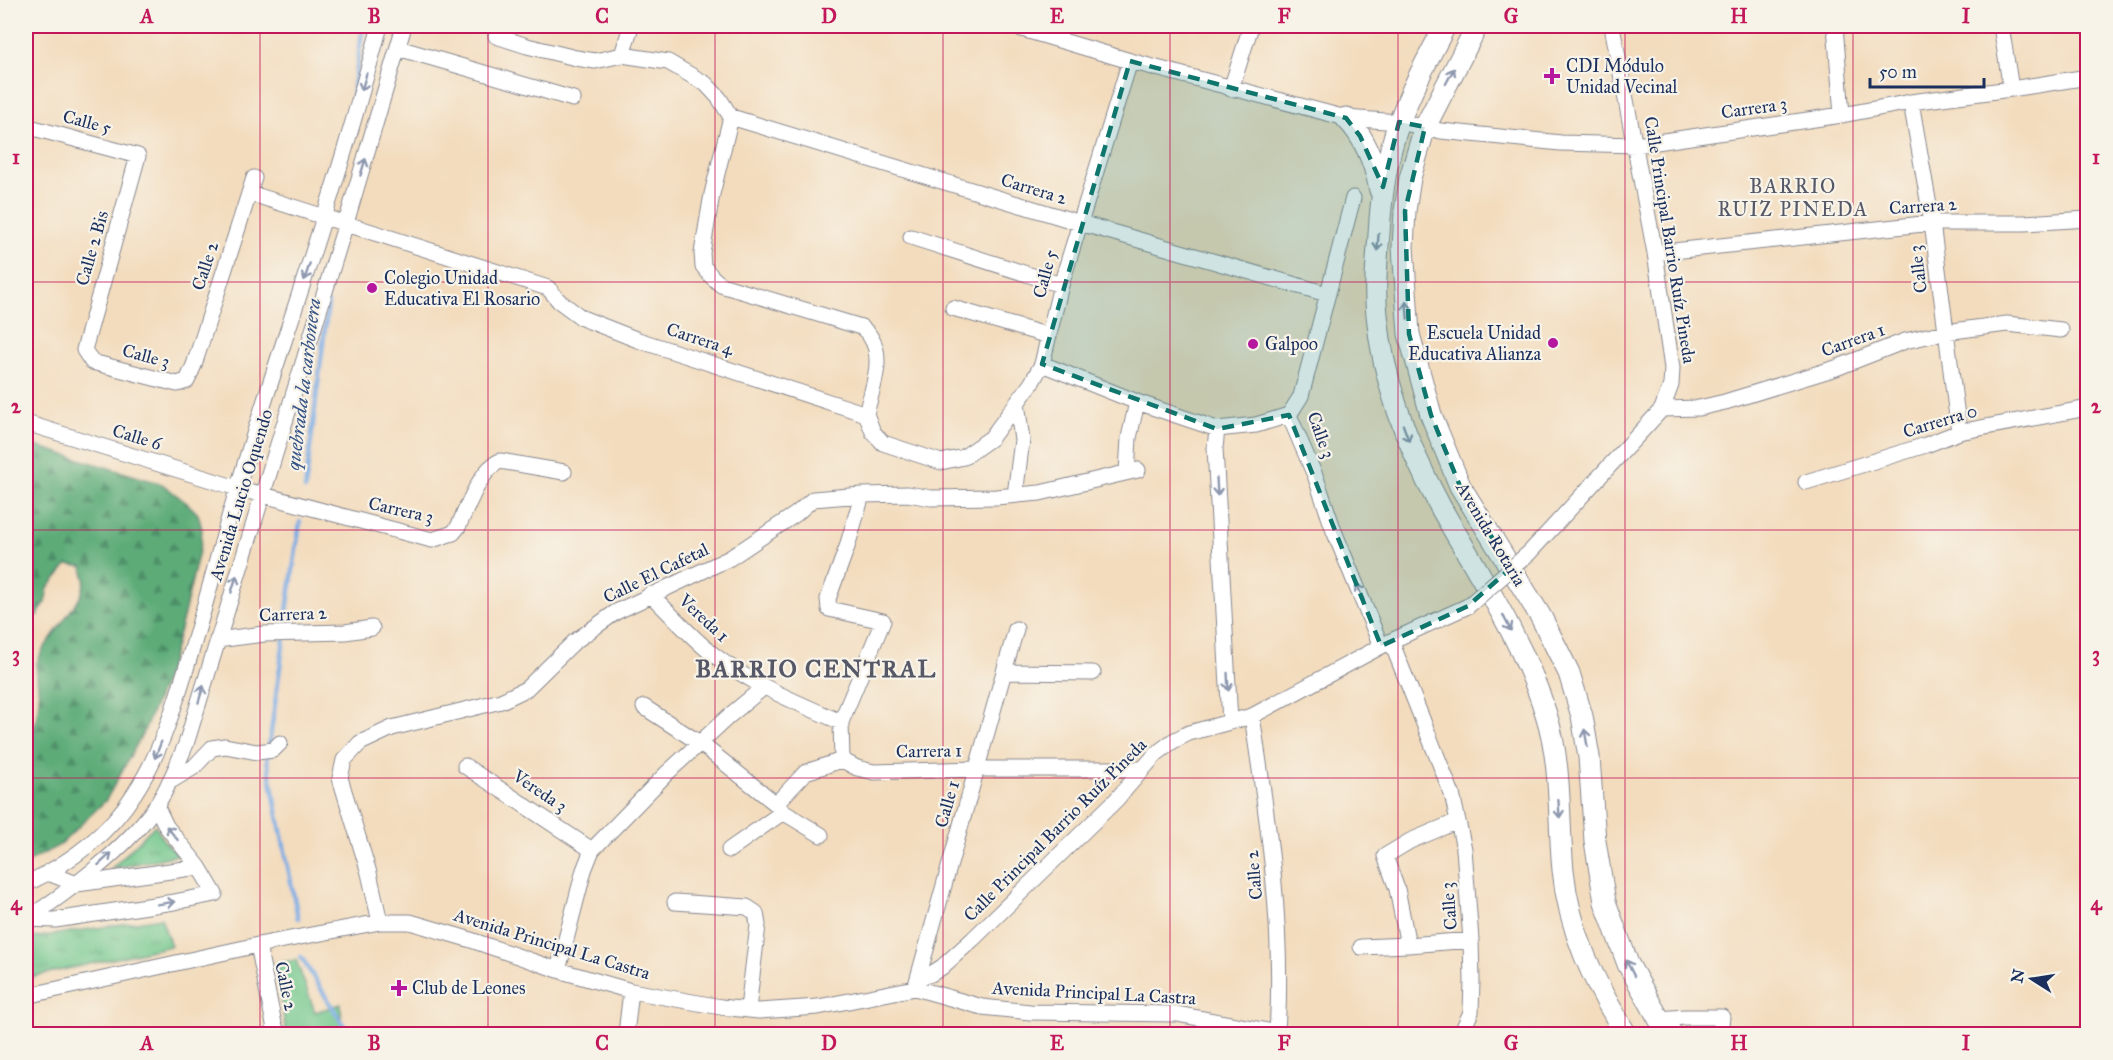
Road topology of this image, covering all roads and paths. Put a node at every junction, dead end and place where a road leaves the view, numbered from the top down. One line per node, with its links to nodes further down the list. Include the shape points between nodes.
1 (380, 26): 30 (street, Avenida Lucio Oquendo, one-way to 30)
2 (404, 26): 12 (street, Avenida Lucio Oquendo)
3 (631, 26): 13 (street)
4 (1012, 26): 14 (street, Carrera 3)
5 (1251, 26): 16 (street)
6 (1445, 26): 23 (main road, Avenida Rotaria)
7 (1477, 26): 25 (main road, Avenida Rotaria, one-way to 7)
8 (1612, 26): 26 (street, Calle Principal Barrio Ruíz Pineda)
9 (1835, 26): 20 (street)
10 (2001, 26): 17 (street)
11 (496, 36): 13 (street, via 586,60)
12 (398, 48): 18 (street); 32 (street, Avenida Lucio Oquendo, one-way to 12)
13 (622, 55): 21 (street, via 668,62 706,84)
14 (1130, 61): 16 (street, Carrera 3); 33 (street, Calle 5)
15 (2088, 77): 17 (street, Carrera 3)
16 (1231, 89): 22 (street, Carrera 3)
17 (2011, 89): 19 (street, Carrera 3)
18 (573, 99)
19 (1911, 102): 20 (street, Carrera 3); 34 (street, Calle 3)
20 (1842, 115): 26 (street, Carrera 3)
21 (731, 117): 33 (street, Carrera 2); 50 (street, via 712,194 703,266 721,285 861,327 877,351)
22 (1346, 118): 23 (street, Carrera 3); 29 (main road, via 1372,161)
23 (1399, 122): 25 (street, Carrera 3); 29 (main road, Avenida Rotaria)
24 (26, 126): 27 (street, Calle 5)
25 (1425, 127): 26 (street, Carrera 3, via 1521,140); 102 (main road, Avenida Rotaria, one-way to 25, via 1628,964 1605,903 1595,841 1589,757 1569,673 1541,617 1460,486 1420,381 1409,333 1403,247 1410,178)
26 (1636, 145): 36 (street, Calle Principal Barrio Ruíz Pineda)
27 (138, 156): 43 (street, Calle 2 Bis)
28 (1353, 198): 38 (street, Calle 3)
29 (1380, 203): 107 (main road, Avenida Rotaria, one-way to 107, via 1375,286 1380,341 1405,434 1440,507 1536,681 1550,728 1563,872 1573,923 1597,986)
30 (325, 216): 32 (street); 45 (street, Calle 2, via 251,186); 57 (street, Avenida Lucio Oquendo, one-way to 57)
31 (2088, 219): 34 (street, Carrera 2)
32 (346, 223): 50 (street, Carrera 4, via 548,288 582,318 638,340); 58 (street, Avenida Lucio Oquendo)
33 (1080, 223): 37 (street, Calle 5); 38 (street, Carrera 2)
34 (1932, 223): 36 (street, Carrera 2); 41 (street, Calle 3)
35 (911, 237): 37 (street)
36 (1655, 253): 49 (street, Calle Principal Barrio Ruíz Pineda, via 1672,368 1671,385)
37 (1061, 285): 42 (street, Calle 5)
38 (1327, 294): 51 (street, Calle 3, via 1301,396)
39 (953, 308): 42 (street)
40 (2061, 330): 41 (street, Carrera 1, via 2007,324)
41 (1945, 332): 49 (street, Carrera 1, via 1905,341 1836,368 1725,402 1699,408); 54 (street, Calle 3)
42 (1049, 336): 44 (street, Calle 5)
43 (84, 350): 45 (street, Calle 3, via 92,362 177,384 187,381)
44 (1042, 364): 46 (street); 47 (street, Calle 5)
45 (194, 365)
46 (1137, 402): 53 (street); 60 (street, Calle El Cafetal, via 1130,438 1132,471 1040,493)
47 (1017, 403): 50 (street, via 991,438 964,458 941,462 883,443 873,432); 60 (street, via 1022,440)
48 (2088, 408): 54 (street, Carrerra 0)
49 (1662, 409): 65 (street, Calle Principal Barrio Ruíz Pineda, bridge, via 1529,553 1468,606)
50 (866, 414)
51 (1289, 415): 53 (street, via 1256,425); 65 (street, Calle 3, one-way to 51, via 1334,531)
52 (26, 423): 57 (street, Calle 6)
53 (1217, 429): 72 (street, one-way to 72)
54 (1959, 432): 56 (street, Carrerra 0)
55 (564, 472): 58 (street, Carrera 3, via 500,461 492,464 458,527 453,533 432,540)
56 (1806, 482)
57 (237, 488): 58 (street); 87 (street, Avenida Lucio Oquendo, one-way to 87, via 188,663 152,764 105,831)
58 (262, 494): 64 (street, Avenida Lucio Oquendo, one-way to 58)
59 (862, 495): 60 (street, Calle El Cafetal); 61 (street, Calle El Cafetal, via 813,499 730,558); 71 (street, via 828,599 829,609 883,621)
60 (1015, 495)
61 (650, 594): 68 (street, Vereda 1, via 708,651); 92 (street, Calle El Cafetal, via 574,642 526,689 501,701 392,728 360,743 344,760 340,778)
62 (372, 628): 64 (street, Carrera 2)
63 (1016, 629): 66 (street, Calle 1)
64 (217, 640): 79 (street, Avenida Lucio Oquendo, one-way to 64, via 186,744)
65 (1386, 644): 70 (street, Calle Principal Barrio Ruíz Pineda); 82 (street, Calle 3, via 1452,794)
66 (1004, 672): 67 (street); 77 (street, Calle 1)
67 (1093, 672)
68 (764, 687): 71 (street); 74 (street)
69 (644, 707): 74 (street)
70 (1252, 716): 72 (street, Calle Principal Barrio Ruíz Pineda); 103 (street, Calle 2, via 1276,898)
71 (841, 722): 75 (street)
72 (1230, 722): 78 (street, Calle Principal Barrio Ruíz Pineda, via 1173,741)
73 (280, 743): 79 (street, via 273,750 257,752 225,746 212,748 194,767)
74 (701, 744): 81 (street); 84 (street)
75 (842, 760): 77 (street, Carrera 1, via 874,772); 81 (street, via 806,772)
76 (465, 765): 84 (street, Vereda 3)
77 (977, 769): 78 (street, Carrera 1); 98 (street, Calle 1)
78 (1141, 769): 98 (street, Calle Principal Barrio Ruíz Pineda, via 1116,800 973,939)
79 (169, 782): 80 (street, Avenida Lucio Oquendo)
80 (156, 805): 86 (street, one-way to 80, via 166,826); 89 (street, Avenida Lucio Oquendo, one-way to 80, via 133,834)
81 (779, 808): 83 (street); 85 (street)
82 (1458, 821): 93 (street, Calle 3); 95 (street, via 1385,856 1397,889)
83 (821, 835)
84 (592, 849): 97 (street)
85 (729, 850)
86 (199, 867): 89 (street); 91 (street, one-way to 86, via 67,918 215,894)
87 (48, 873): 88 (street, Avenida Lucio Oquendo); 89 (street)
88 (26, 884)
89 (77, 884): 91 (street, Avenida Lucio Oquendo)
90 (675, 902): 101 (street, via 747,907 756,913 758,926)
91 (26, 920)
92 (380, 922): 94 (street, Avenida Principal La Castra); 97 (street, Avenida Principal La Castra, via 410,922)
93 (1472, 940): 95 (street); 106 (street, Calle 3, via 1471,1012)
94 (258, 945): 100 (street, Avenida Principal La Castra); 104 (street, Calle 2)
95 (1408, 945): 96 (street)
96 (1361, 947)
97 (558, 970): 99 (street, Avenida Principal La Castra)
98 (917, 983): 101 (street, Avenida Principal La Castra, via 818,1007); 103 (street, Avenida Principal La Castra, via 982,1007 1030,1012 1177,1014)
99 (631, 991): 101 (street, Avenida Principal La Castra); 105 (street)
100 (26, 996)
101 (748, 1009)
102 (1666, 1027): 108 (street, via 1685,1017 1722,1017)
103 (1280, 1033)
104 (278, 1035)
105 (626, 1035)
106 (1461, 1035)
107 (1626, 1035)
108 (1720, 1035)

